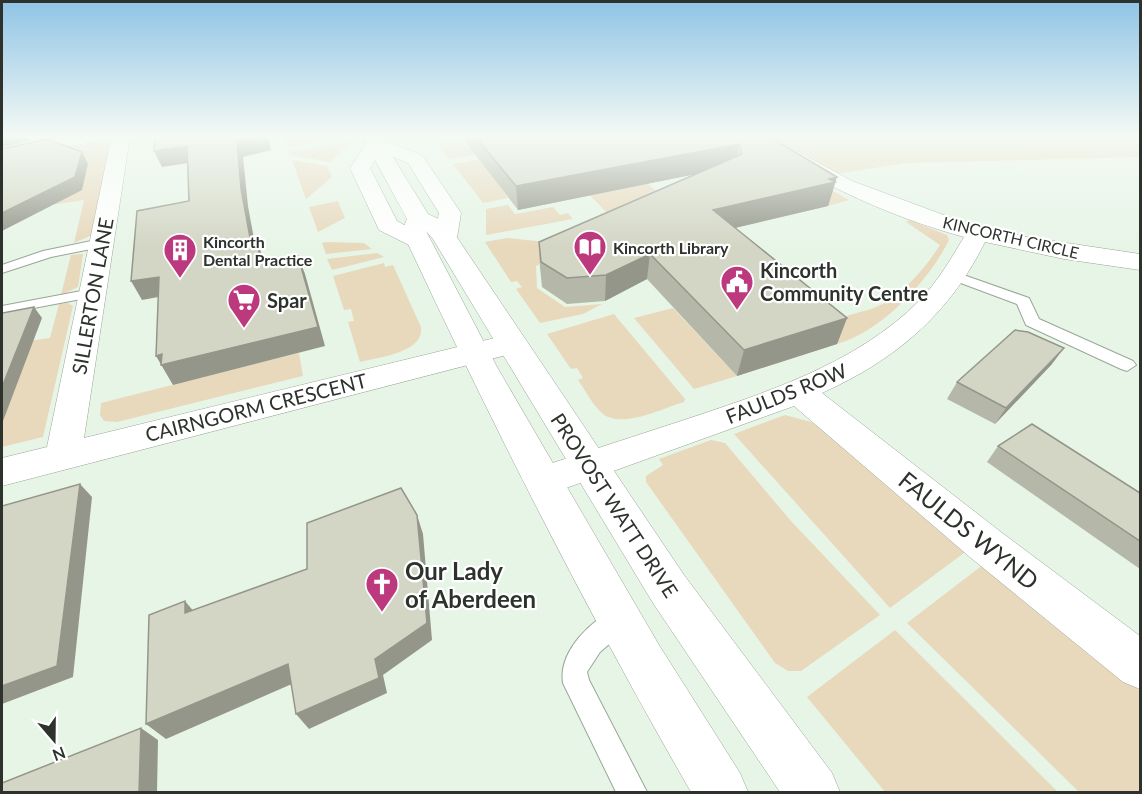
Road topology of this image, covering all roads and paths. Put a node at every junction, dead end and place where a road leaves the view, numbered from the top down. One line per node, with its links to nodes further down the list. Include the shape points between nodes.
1 (114, 173): 8 (street, SILLERTON LANE)
2 (362, 173): 6 (street, via 387,225)
3 (393, 173): 6 (street, PROVOST WATT DRIVE)
4 (424, 173): 6 (street, via 450,213)
5 (820, 173): 7 (street, KINCORTH CIRCLE, via 861,193)
6 (428, 233): 14 (street, PROVOST WATT DRIVE); 15 (street, PROVOST WATT DRIVE)
7 (978, 233): 9 (street, KINCORTH CIRCLE); 11 (street, FAULDS ROW)
8 (101, 243): 10 (lane); 12 (street, SILLERTON LANE)
9 (1140, 262)
10 (2, 268)
11 (956, 276): 16 (lane, via 1024,301 1032,322); 17 (street, FAULDS ROW, via 902,333 840,373)
12 (92, 293): 13 (lane); 18 (street, SILLERTON LANE)
13 (2, 310)
14 (512, 344): 15 (street, CAIRNGORM CRESCENT); 19 (street, PROVOST WATT DRIVE)
15 (474, 352): 18 (street, CAIRNGORM CRESCENT); 21 (street, PROVOST WATT DRIVE)
16 (1127, 365)
17 (799, 392): 19 (street, FAULDS ROW); 23 (street, FAULDS WYND)
18 (63, 456): 20 (street, CAIRNGORM CRESCENT)
19 (589, 465): 21 (street, FAULDS ROW); 26 (street, PROVOST WATT DRIVE, via 758,720)
20 (2, 472)
21 (544, 481): 22 (street, PROVOST WATT DRIVE)
22 (619, 620): 24 (lane, via 591,644 574,670 576,683); 25 (street, PROVOST WATT DRIVE)
23 (1140, 665)
24 (632, 792)
25 (721, 792)
26 (813, 792)

